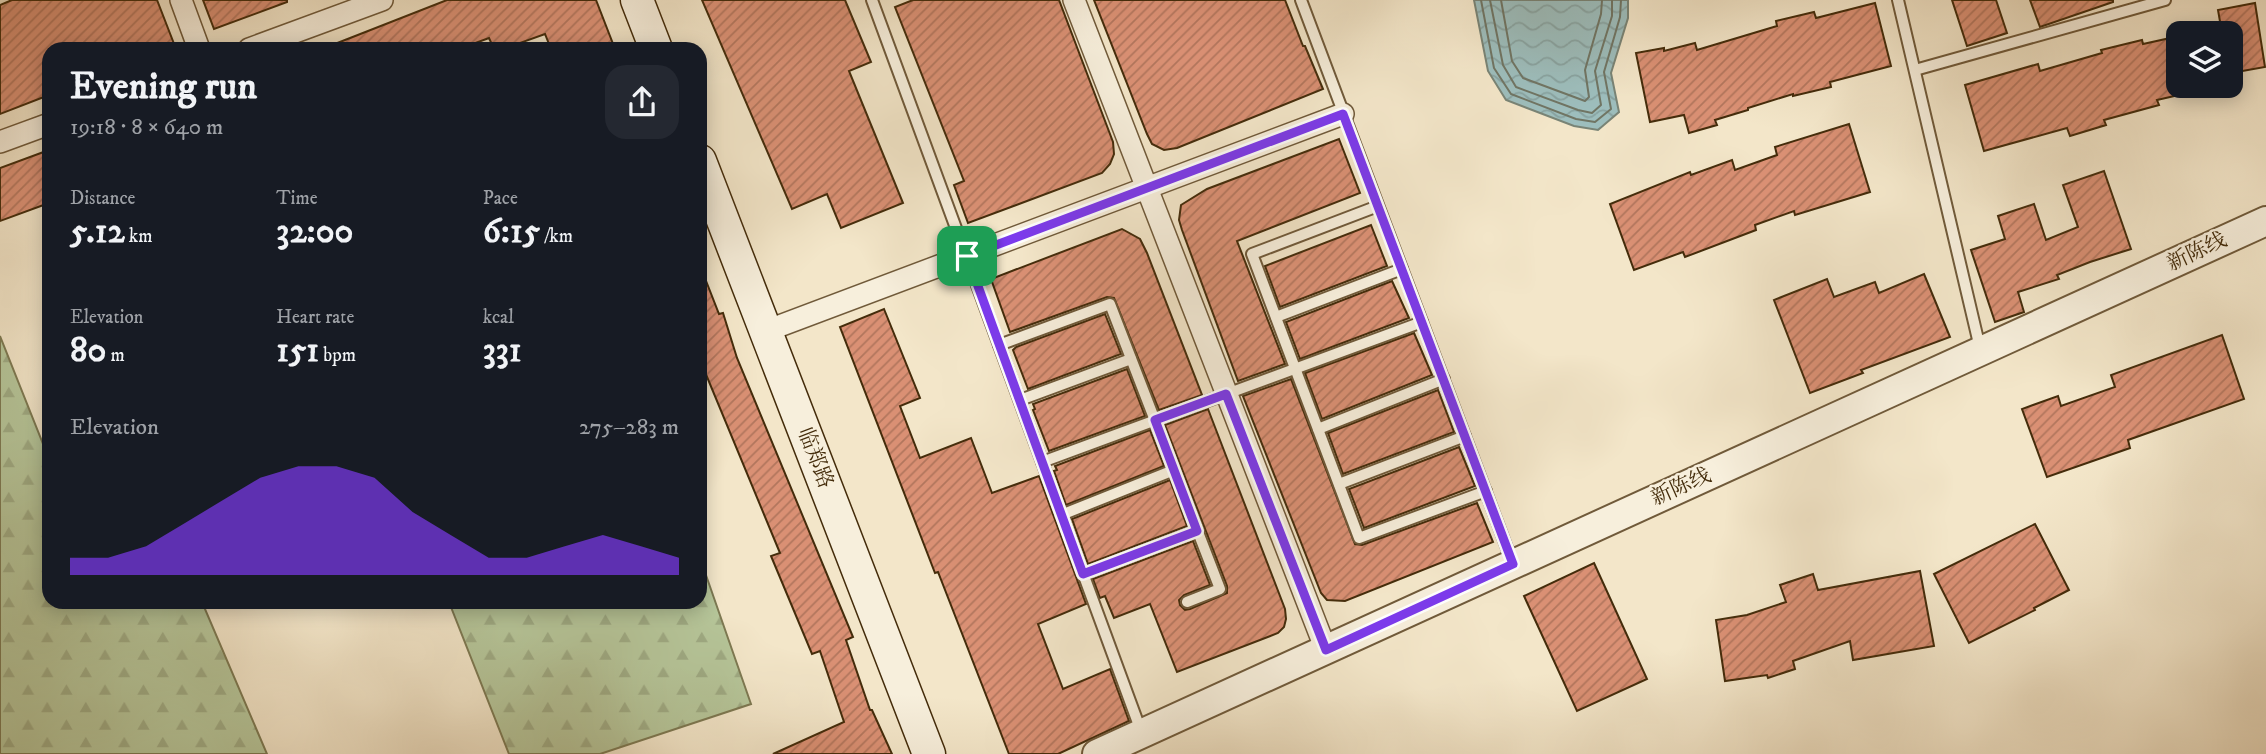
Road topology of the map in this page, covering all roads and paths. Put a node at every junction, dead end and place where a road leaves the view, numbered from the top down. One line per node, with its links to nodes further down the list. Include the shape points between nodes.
1 (181, 0): 9 (street)
2 (382, 0): 10 (street)
3 (637, 0): 11 (main road)
4 (872, 0): 20 (lane)
5 (1074, 0): 17 (street)
6 (1301, 0): 13 (lane)
7 (1898, 0): 12 (lane)
8 (2165, 0): 12 (lane)
9 (196, 42)
10 (268, 42)
11 (653, 42)
12 (1915, 71): 26 (lane)
13 (1343, 114): 17 (street); 18 (lane)
14 (42, 127): 15 (street)
15 (0, 142)
16 (707, 180): 24 (main road, 临郑路)
17 (1146, 188): 20 (street); 30 (street)
18 (1378, 206): 21 (lane); 22 (lane, via 1252,254)
19 (2266, 221): 26 (street, 新陈线)
20 (967, 256): 24 (street); 25 (lane)
21 (1402, 269): 22 (lane); 23 (lane)
22 (1276, 317): 28 (lane)
23 (1422, 322): 28 (lane); 29 (lane)
24 (766, 331): 46 (main road, 临郑路)
25 (999, 345): 27 (lane, via 1110,304); 31 (lane)
26 (1981, 351): 41 (street, 新陈线)
27 (1131, 359): 31 (lane); 32 (lane)
28 (1296, 368): 30 (lane); 33 (lane)
29 (1444, 379): 33 (lane); 34 (lane)
30 (1226, 394): 32 (lane); 44 (street)
31 (1020, 400): 35 (lane)
32 (1155, 420): 35 (lane); 36 (lane)
33 (1318, 429): 37 (lane)
34 (1465, 436): 37 (lane); 38 (lane)
35 (1042, 462): 39 (lane)
36 (1174, 470): 39 (lane); 40 (lane)
37 (1339, 484): 38 (lane, via 1359,538)
38 (1486, 491): 41 (lane)
39 (1061, 515): 42 (lane)
40 (1197, 531): 42 (lane); 43 (lane, via 1220,589)
41 (1513, 564): 44 (street, 新陈线)
42 (1083, 574): 45 (lane)
43 (1187, 602)
44 (1326, 650): 45 (street, 新陈线)
45 (1142, 734): 47 (street, 新陈线)
46 (929, 754)
47 (1097, 754)

